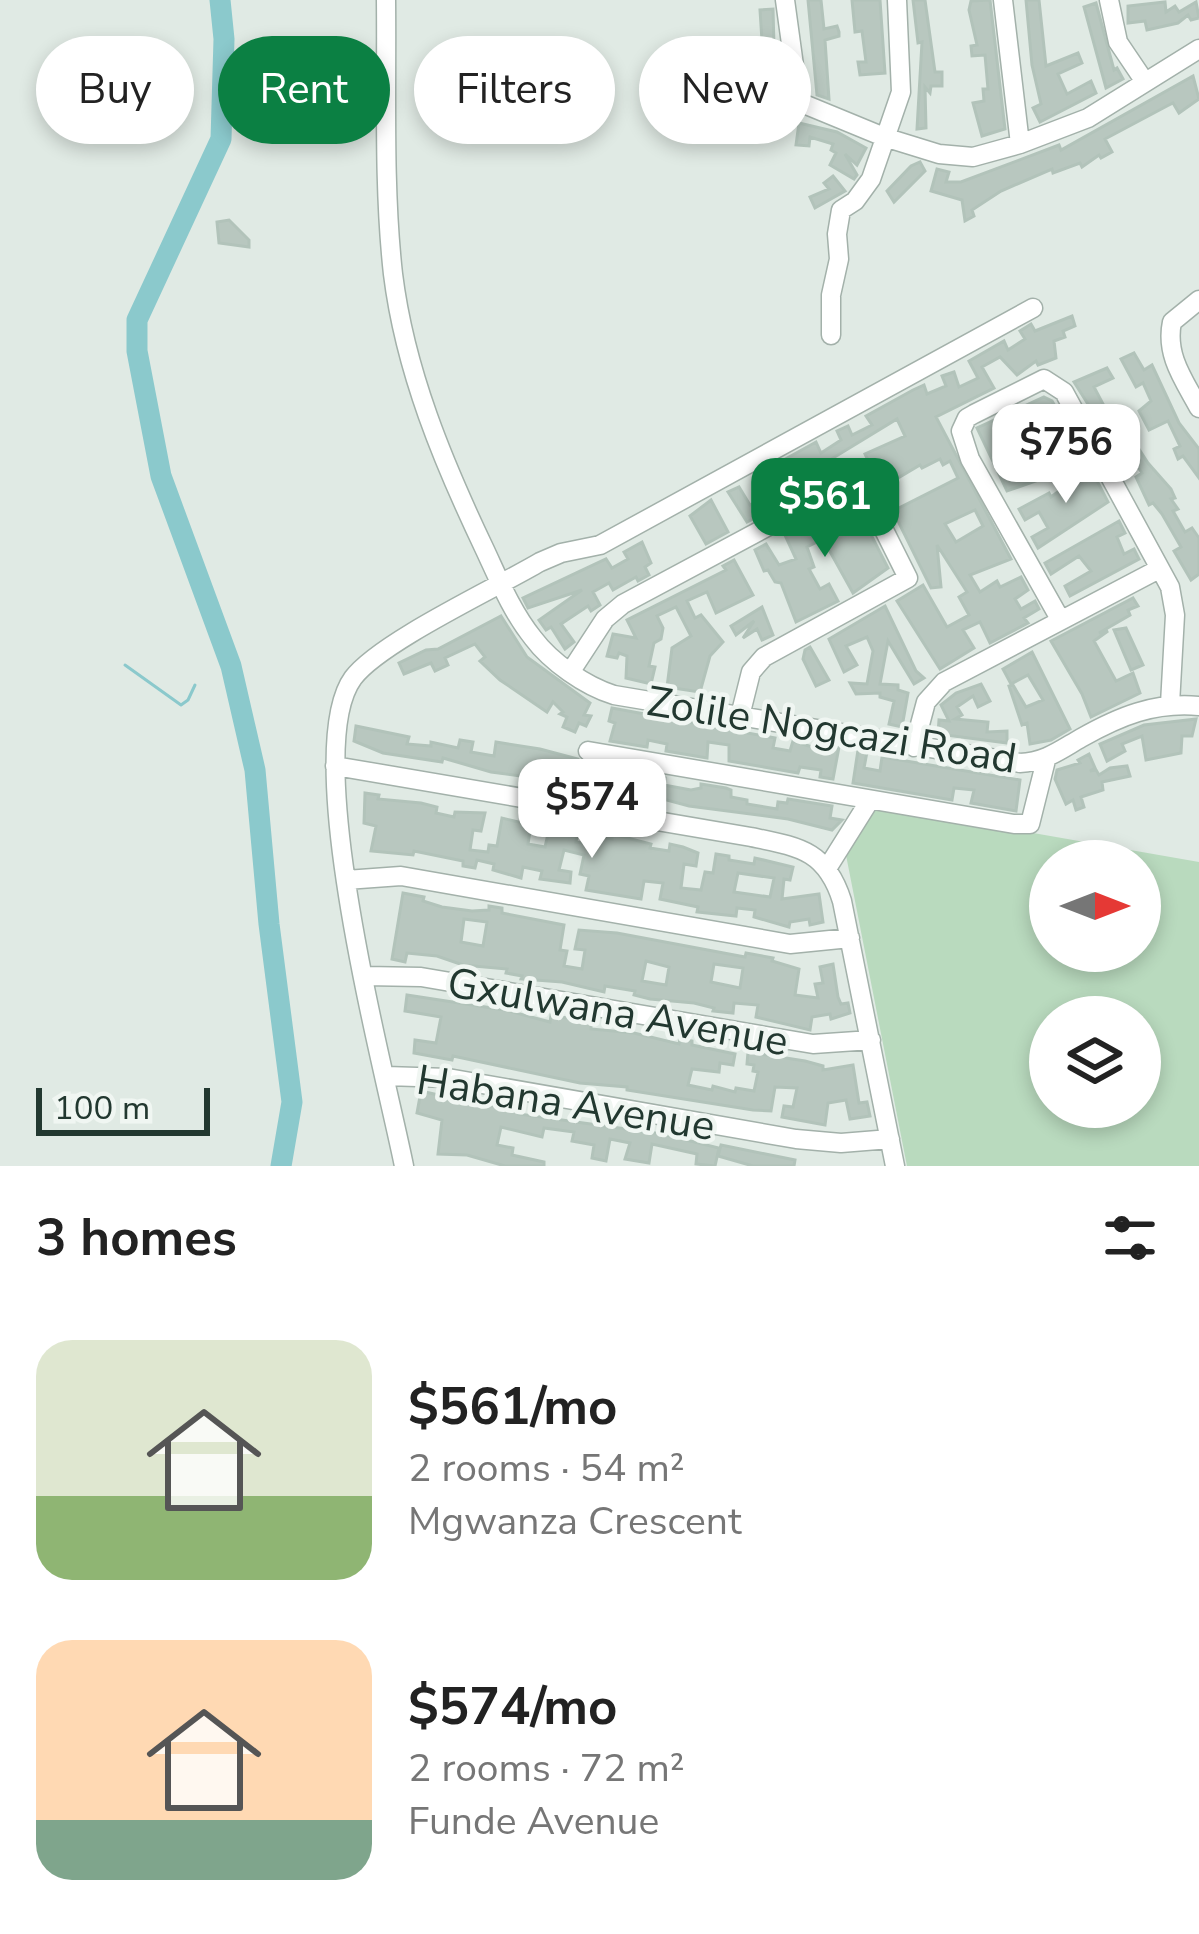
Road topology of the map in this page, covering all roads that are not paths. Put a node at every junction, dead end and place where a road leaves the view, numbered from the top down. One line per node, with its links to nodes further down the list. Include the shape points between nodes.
1 (386, 0): 15 (street, Zolile Nogcazi Road, via 393,274 405,337 447,472)
2 (785, 0): 8 (street, via 799,102)
3 (898, 0): 8 (street, via 901,92)
4 (1004, 0): 9 (street)
5 (1109, 0): 7 (street, via 1118,42)
6 (1199, 49): 7 (street)
7 (1144, 82): 9 (street, via 1088,118)
8 (884, 137): 9 (street, via 957,156); 12 (street, via 865,190 841,210)
9 (1020, 144)
10 (1199, 300): 13 (street, via 1172,322 1169,341)
11 (1033, 308): 15 (street, via 600,544 553,556)
12 (831, 335)
13 (1199, 408)
14 (1159, 569): 16 (street); 16 (street, via 1064,392 1048,380 1033,383 967,418 962,440); 18 (street, via 1174,601)
15 (501, 585): 17 (street, Zolile Nogcazi Road, via 534,640); 24 (street, via 368,662 347,688)
16 (1060, 619): 21 (street, via 932,693)
17 (571, 671): 20 (street, Zolile Nogcazi Road, via 614,695); 20 (street, via 623,604 854,487 908,578 764,657 751,672)
18 (1170, 704): 19 (street, Zolile Nogcazi Road); 23 (street, Zolile Nogcazi Road, via 1136,710)
19 (1199, 706)
20 (740, 716): 21 (street, Zolile Nogcazi Road)
21 (914, 747): 23 (street, Zolile Nogcazi Road, via 1020,764)
22 (588, 752): 25 (street)
23 (1046, 760): 26 (street, via 1030,824)
24 (335, 766): 28 (street, via 751,837 796,848); 29 (street)
25 (845, 796): 26 (street); 27 (street)
26 (870, 800): 27 (street)
27 (848, 831): 28 (street)
28 (828, 867): 30 (street)
29 (346, 880): 30 (street, via 400,876 790,944); 31 (street)
30 (850, 938): 32 (street)
31 (365, 976): 32 (street, Gxulwana Avenue, via 421,977 813,1044); 33 (street)
32 (871, 1040): 34 (street)
33 (386, 1076): 34 (street, Habana Avenue, via 448,1078 796,1139); 35 (street)
34 (890, 1139): 36 (street)
35 (404, 1166)
36 (895, 1166)

